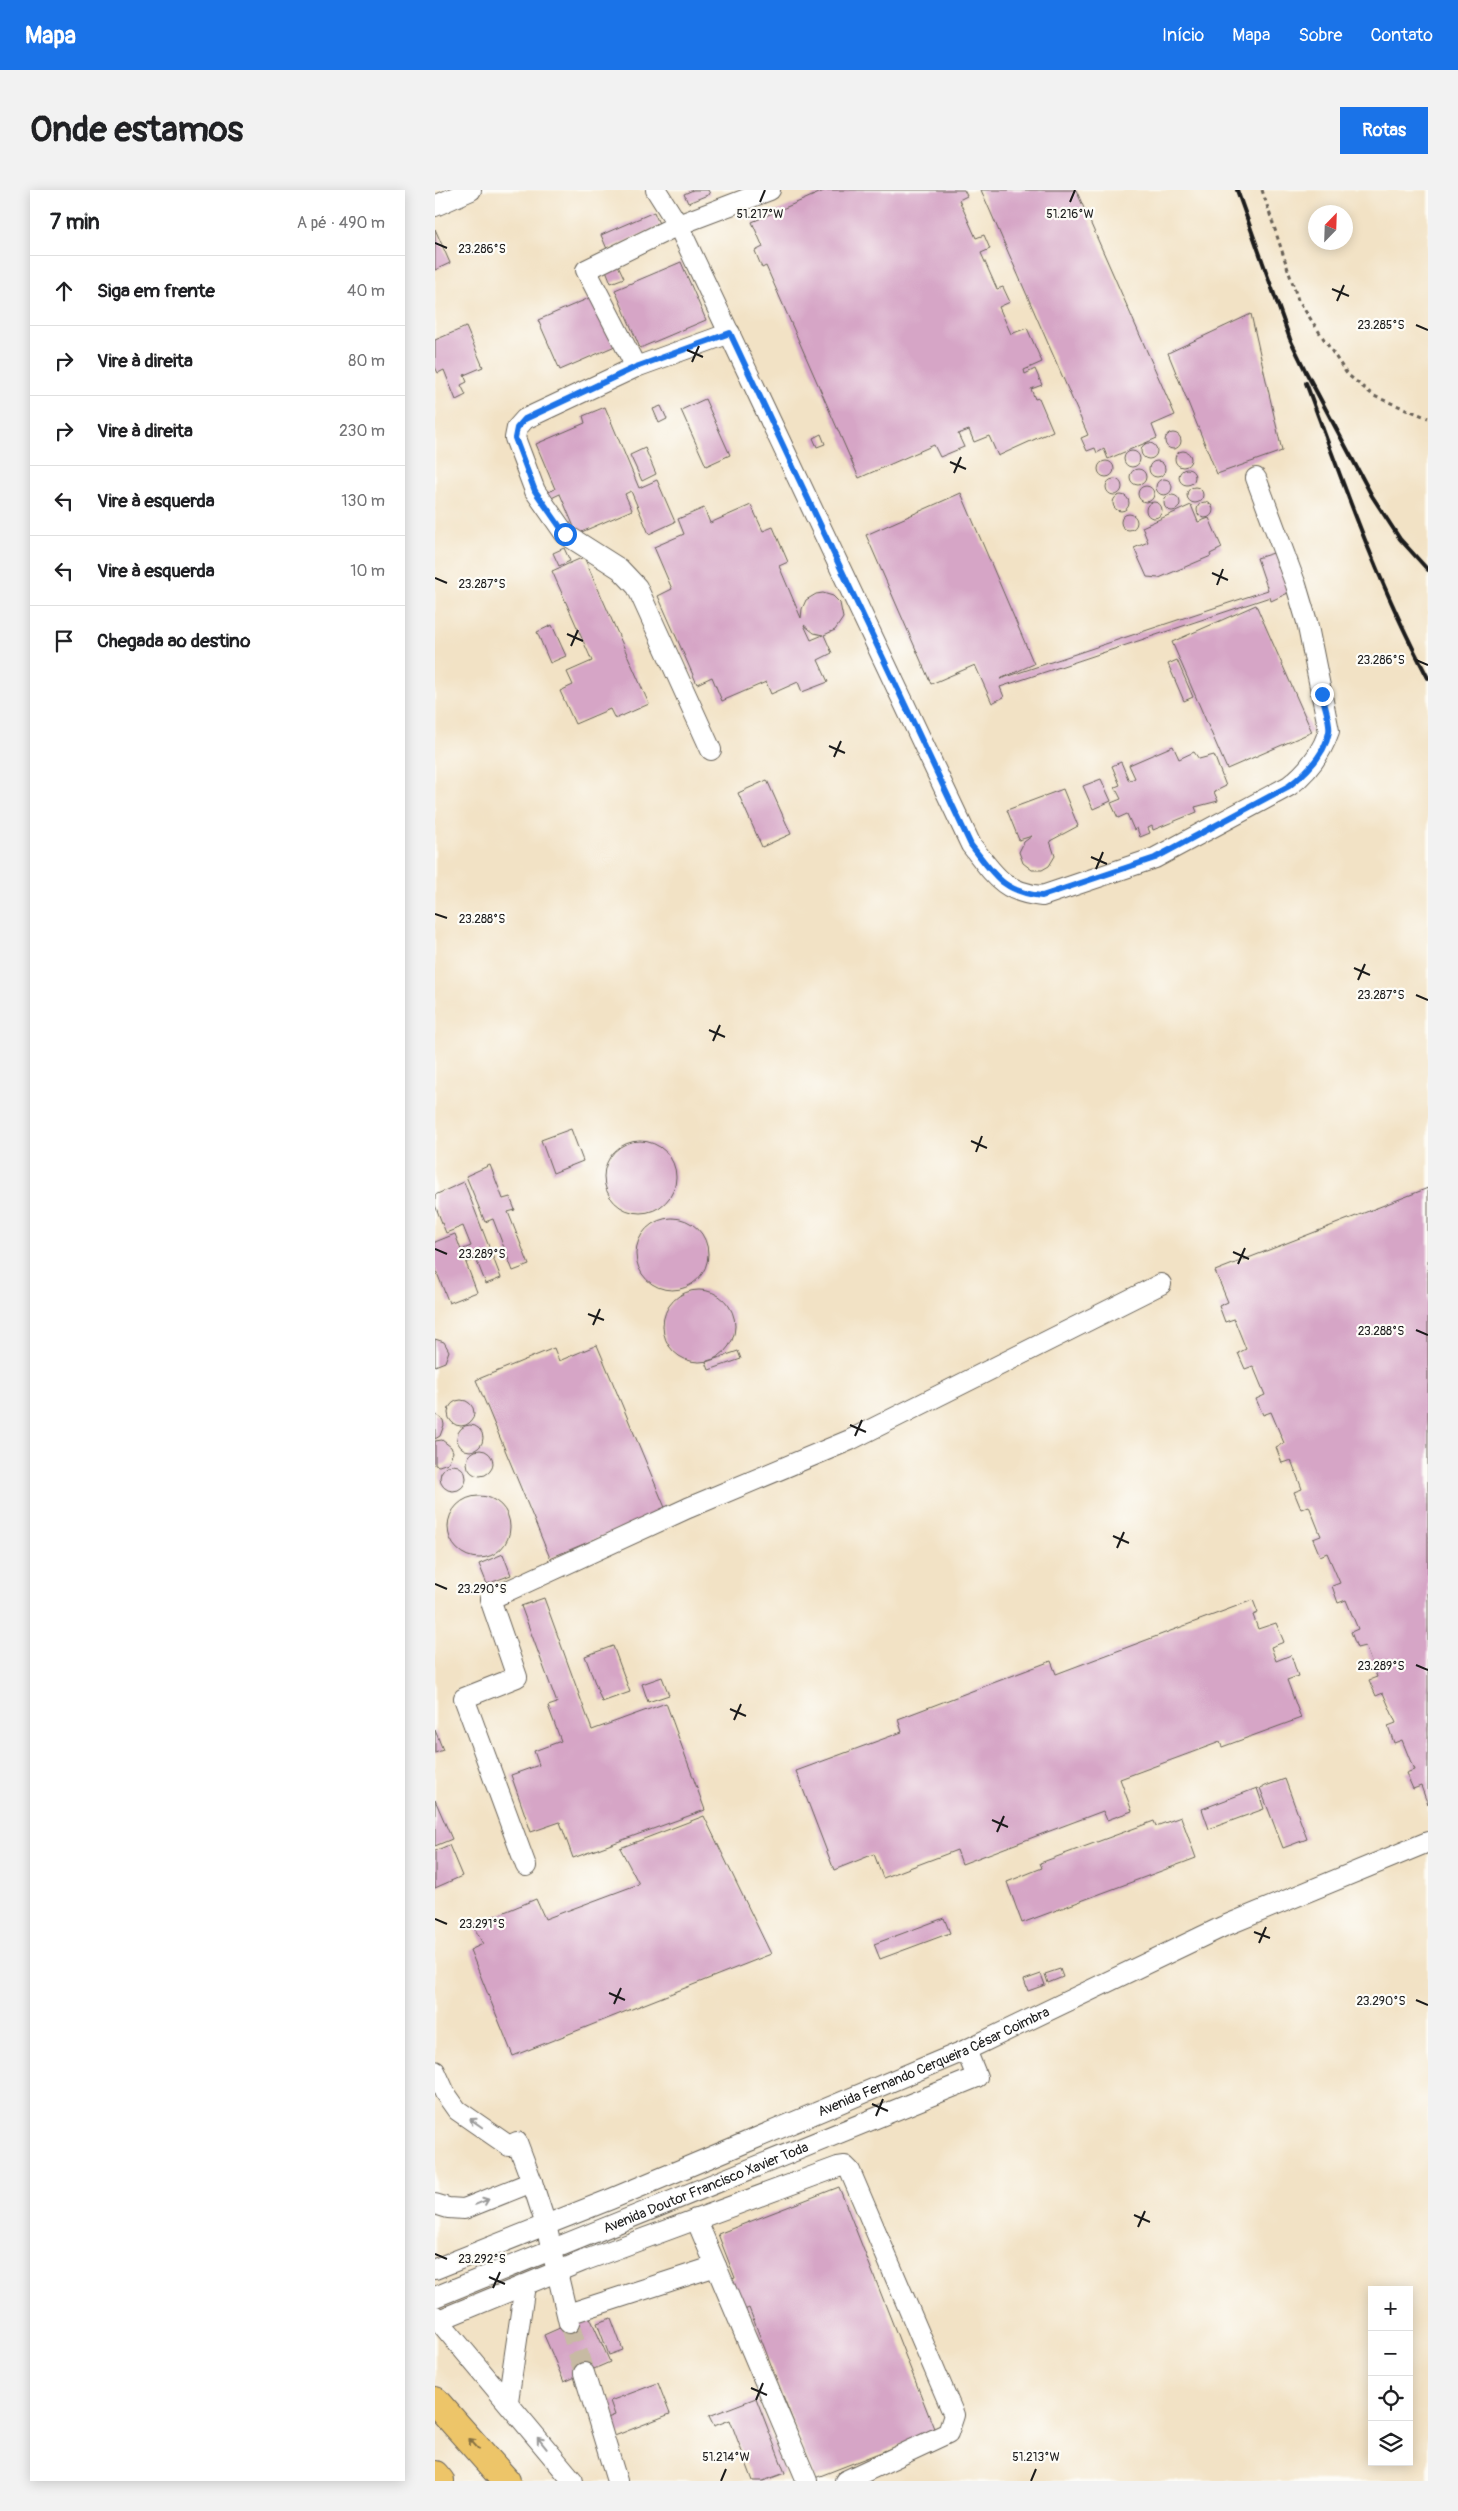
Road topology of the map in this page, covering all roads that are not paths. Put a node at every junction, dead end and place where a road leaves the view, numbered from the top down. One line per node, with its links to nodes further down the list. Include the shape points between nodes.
1 (471, 190): 4 (street)
2 (656, 190): 5 (street)
3 (770, 190): 5 (street)
4 (435, 206)
5 (678, 225): 6 (street); 7 (street, via 586,270)
6 (730, 333): 7 (street); 8 (street, via 971,845 1001,883 1024,894 1042,896 1155,858 1289,786 1302,776 1323,747 1329,731 1307,622)
7 (636, 367): 9 (street, via 525,419 517,428 515,438 535,491 565,534 620,569 637,587)
8 (1256, 478)
9 (711, 750)
10 (1161, 1284): 12 (street, via 850,1440 688,1508 490,1599 517,1677 464,1698)
11 (1428, 1842): 13 (street, Avenida Fernando Cerqueira César Coimbra, via 1222,1928)
12 (526, 1866)
13 (966, 2050): 18 (street, Avenida Fernando Cerqueira César Coimbra); 19 (street, Avenida Doutor Francisco Xavier Toda, via 977,2077)
14 (435, 2071): 15 (street, one-way to 14, via 517,2142 509,2146 457,2110)
15 (531, 2182): 16 (street, one-way to 15, via 464,2209); 18 (street)
16 (435, 2204)
17 (696, 2219): 20 (street); 22 (street); 35 (street, via 838,2167 845,2166 850,2171 954,2415 948,2434)
18 (546, 2225): 19 (street); 21 (street, Avenida Fernando Cerqueira César Coimbra)
19 (552, 2250): 22 (street); 24 (street, Avenida Doutor Francisco Xavier Toda)
20 (716, 2266): 22 (street, via 569,2319); 34 (street)
21 (435, 2270)
22 (558, 2272): 23 (street)
23 (525, 2286): 25 (street); 28 (street)
24 (435, 2297)
25 (437, 2318): 28 (street)
26 (584, 2373): 33 (street)
27 (435, 2401): 31 (highway, one-way to 27)
28 (508, 2401): 32 (street, one-way to 28)
29 (435, 2475): 30 (highway)
30 (440, 2481)
31 (506, 2481)
32 (573, 2481)
33 (617, 2481)
34 (807, 2481)
35 (845, 2481)

